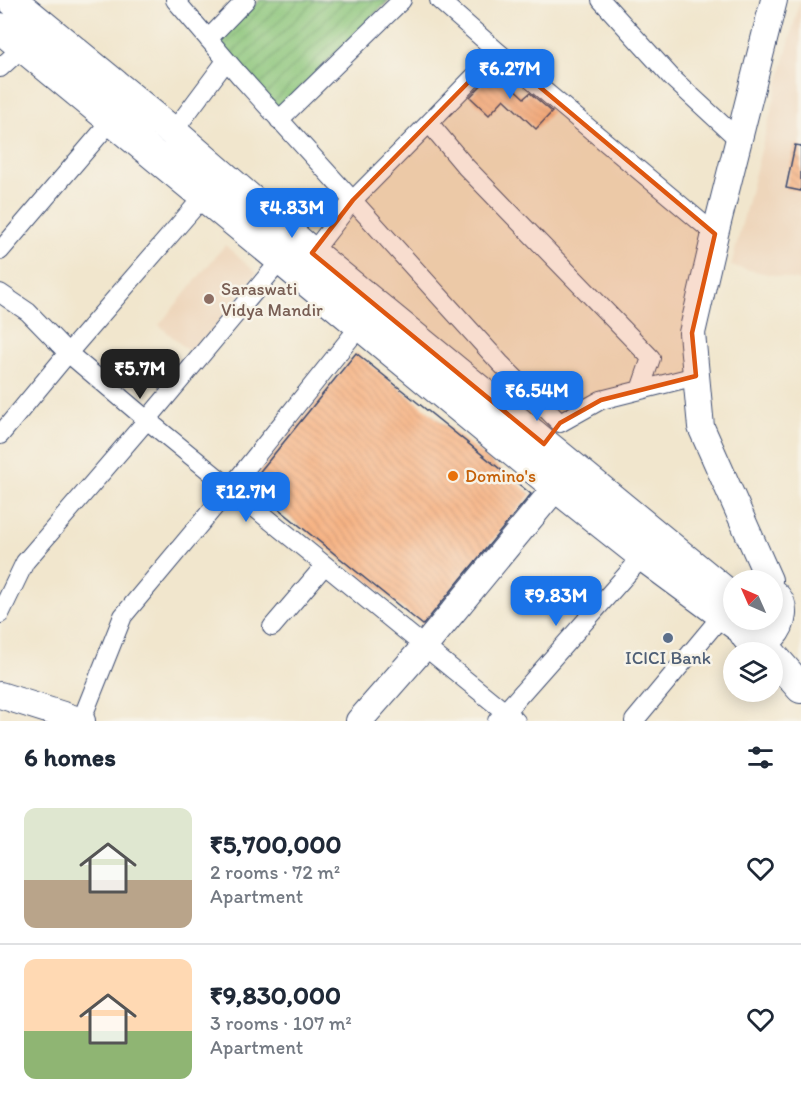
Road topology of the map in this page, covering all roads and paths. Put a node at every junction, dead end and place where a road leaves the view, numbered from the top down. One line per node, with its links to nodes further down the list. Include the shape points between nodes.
1 (12, 0): 17 (main road)
2 (175, 0): 9 (street)
3 (246, 0): 9 (street)
4 (402, 0): 15 (street)
5 (439, 0): 11 (street)
6 (601, 0): 18 (street, via 672,78)
7 (774, 0): 18 (main road)
8 (0, 28): 10 (main road)
9 (208, 39): 12 (street)
10 (23, 47): 13 (street); 14 (main road)
11 (498, 52): 16 (street); 21 (street)
12 (226, 61): 15 (street); 17 (street)
13 (0, 68)
14 (112, 120): 19 (main road); 22 (street)
15 (279, 120): 20 (street)
16 (429, 123): 20 (street); 31 (street, via 466,167 651,358)
17 (173, 132): 23 (main road)
18 (739, 140): 21 (main road)
19 (204, 196): 24 (main road); 27 (street)
20 (353, 200): 23 (street); 28 (street)
21 (715, 234): 29 (main road, via 692,333)
22 (0, 251)
23 (312, 253): 24 (street); 30 (main road)
24 (281, 260): 26 (main road); 32 (street)
25 (0, 293): 27 (street, via 28,312)
26 (360, 326): 35 (street); 36 (main road)
27 (68, 353): 32 (street); 34 (street)
28 (500, 363): 30 (street); 33 (street)
29 (696, 376): 31 (street); 39 (main road, via 701,427)
30 (475, 386): 33 (main road)
31 (640, 390): 33 (street, via 601,400)
32 (147, 420): 35 (street); 43 (street, via 25,562)
33 (552, 434): 40 (main road)
34 (0, 435)
35 (231, 487): 38 (street); 52 (street, via 123,616)
36 (556, 487): 37 (main road); 48 (main road)
37 (643, 556): 42 (main road); 51 (street)
38 (325, 565): 45 (street); 48 (street)
39 (764, 570)
40 (723, 596)
41 (783, 601): 44 (main road, via 790,612 790,620)
42 (723, 605)
43 (0, 614)
44 (783, 621)
45 (272, 627)
46 (744, 630): 54 (street)
47 (757, 630): 49 (main road)
48 (424, 647): 51 (street); 53 (main road)
49 (801, 688)
50 (0, 695): 52 (main road)
51 (506, 718)
52 (82, 721)
53 (359, 721)
54 (634, 721)

